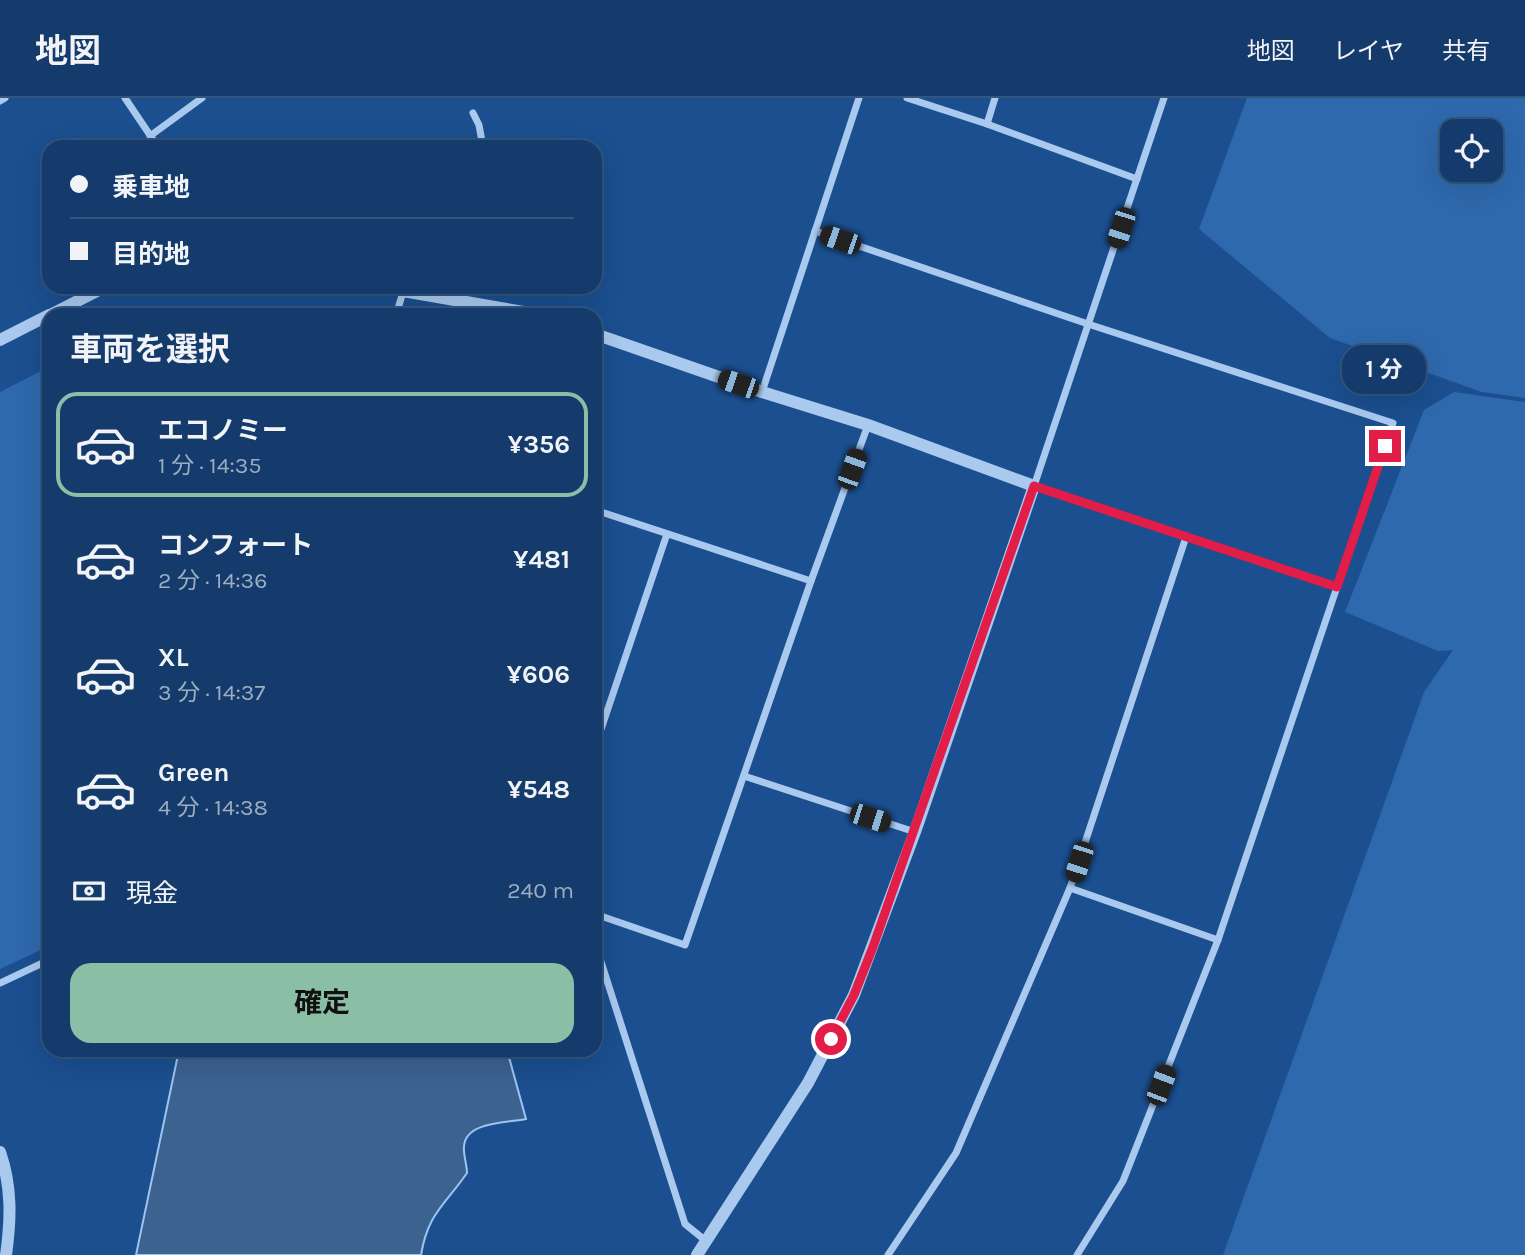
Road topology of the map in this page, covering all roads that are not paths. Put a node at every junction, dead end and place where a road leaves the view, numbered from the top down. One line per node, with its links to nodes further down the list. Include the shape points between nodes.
1 (5, 98): 8 (street)
2 (125, 98): 11 (street)
3 (202, 98): 11 (street)
4 (859, 98): 15 (street)
5 (907, 98): 10 (street)
6 (995, 98): 10 (street)
7 (1164, 98): 14 (street)
8 (0, 101)
9 (473, 113): 13 (street)
10 (987, 124): 14 (street)
11 (150, 136): 12 (street)
12 (153, 140)
13 (482, 140)
14 (1137, 179): 21 (street)
15 (815, 231): 21 (street); 24 (street)
16 (92, 294): 18 (street)
17 (430, 294): 19 (street)
18 (65, 308)
19 (504, 308)
20 (42, 320): 23 (street)
21 (1088, 324): 26 (street); 31 (street, via 1393,423)
22 (602, 336): 24 (street)
23 (0, 340)
24 (762, 392): 25 (street)
25 (868, 425): 26 (street); 30 (street)
26 (1034, 486): 29 (street); 34 (street)
27 (602, 512): 28 (street)
28 (667, 534): 30 (street); 32 (street)
29 (1186, 537): 31 (street); 35 (street)
30 (811, 581): 33 (street)
31 (1337, 587): 37 (street)
32 (602, 726)
33 (744, 776): 34 (street); 36 (street, via 685,945)
34 (915, 832): 42 (street, via 854,995 808,1083)
35 (1070, 888): 37 (street); 45 (street, via 956,1153)
36 (602, 916)
37 (1218, 940): 46 (street, via 1123,1181)
38 (42, 963): 40 (street)
39 (602, 965): 42 (street, via 685,1224)
40 (0, 983)
41 (0, 1152): 43 (street, via 8,1174 11,1217)
42 (706, 1241): 44 (street)
43 (6, 1255)
44 (697, 1255)
45 (888, 1255)
46 (1077, 1255)

